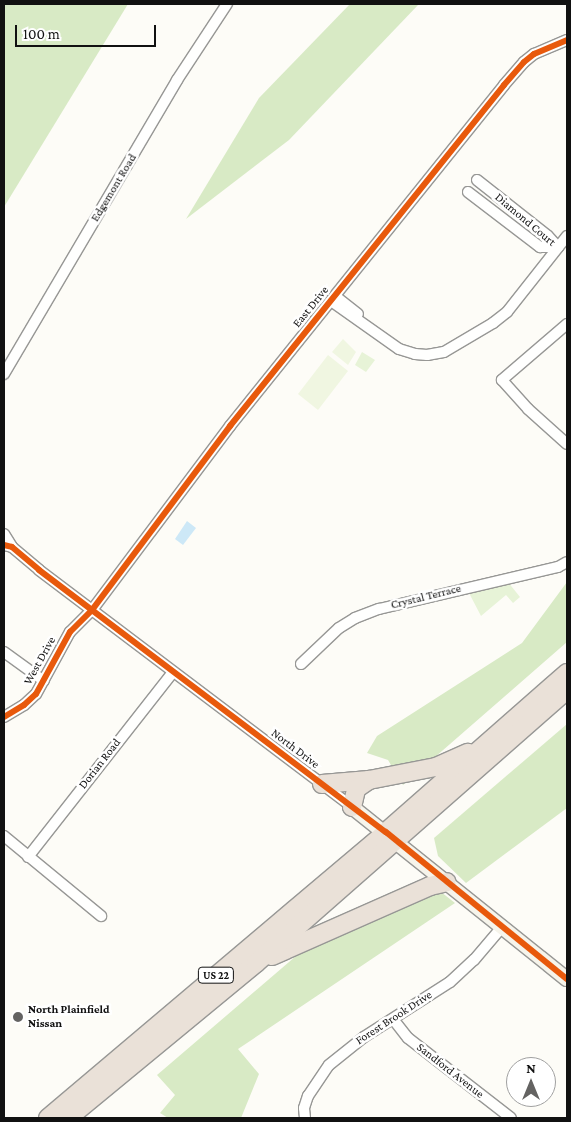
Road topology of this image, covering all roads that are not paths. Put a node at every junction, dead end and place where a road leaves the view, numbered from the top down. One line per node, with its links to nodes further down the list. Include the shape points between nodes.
1 (227, 4): 9 (street, Edgemont Road, via 177,80)
2 (567, 40): 7 (street, East Drive, via 534,54 518,68)
3 (477, 180): 6 (street, Diamond Court)
4 (468, 192): 6 (street, Diamond Court, via 540,247)
5 (567, 236): 6 (street)
6 (558, 247): 7 (street, via 507,312 444,352 421,355 399,349 366,325 361,316)
7 (333, 298): 14 (street, East Drive, via 230,426)
8 (567, 324): 10 (street, via 502,380)
9 (4, 374)
10 (567, 444)
11 (4, 534): 12 (street)
12 (8, 546): 14 (street, North Drive)
13 (567, 562): 16 (street, Crystal Terrace, via 379,609 339,628)
14 (92, 610): 17 (street, North Drive); 19 (street, West Drive, via 70,632)
15 (4, 652): 19 (street)
16 (301, 664)
17 (173, 672): 24 (street, North Drive); 28 (street, Dorian Road)
18 (567, 673): 22 (highway, US 22)
19 (44, 681): 21 (street, West Drive, via 24,705)
20 (567, 690): 26 (highway, US 22)
21 (4, 717)
22 (493, 740): 23 (highway, via 436,767); 26 (highway, US 22)
23 (369, 780): 24 (highway); 25 (highway, via 358,785)
24 (322, 784): 25 (street, North Drive)
25 (352, 807): 26 (street, North Drive)
26 (391, 837): 29 (street, North Drive); 32 (highway, US 22); 35 (highway, US 22)
27 (7, 839): 28 (street)
28 (28, 857): 30 (street)
29 (447, 882): 31 (street, North Drive); 32 (highway, via 430,886)
30 (101, 916)
31 (502, 927): 33 (street, North Drive); 34 (street, Forest Brook Drive, via 464,970)
32 (256, 963): 36 (highway, US 22)
33 (567, 979)
34 (392, 1019): 37 (street, Forest Brook Drive, via 329,1065 308,1096); 38 (street, Sandford Avenue, via 408,1038)
35 (48, 1118)
36 (68, 1118)
37 (304, 1118)
38 (511, 1118)

